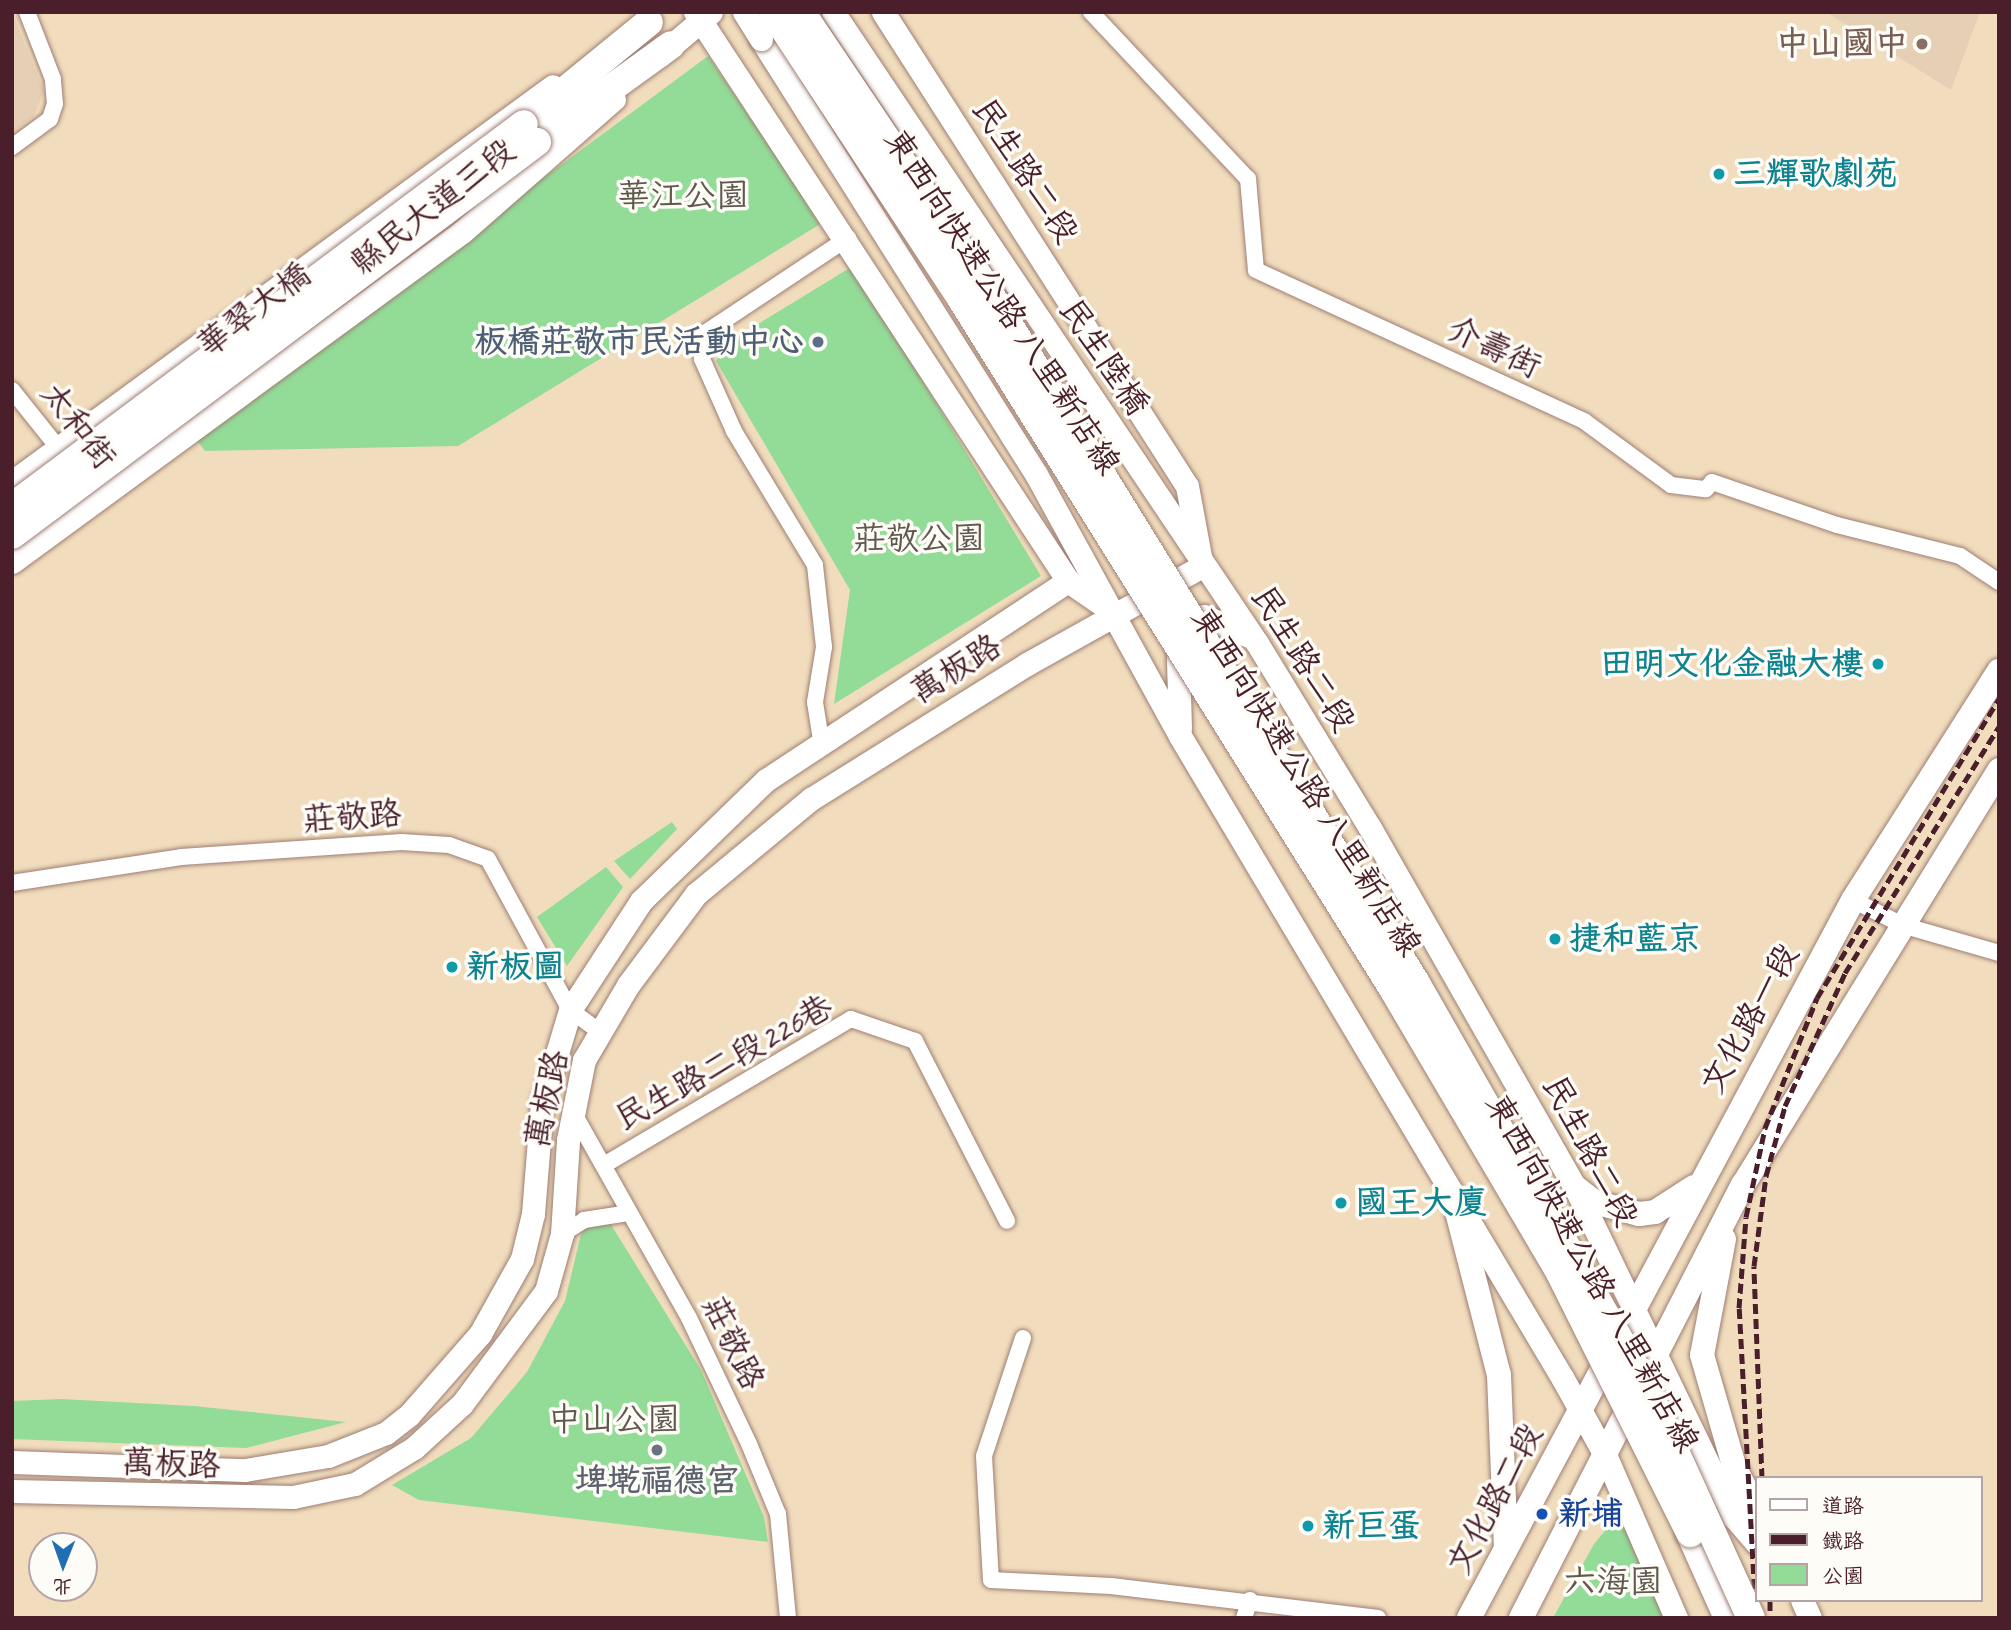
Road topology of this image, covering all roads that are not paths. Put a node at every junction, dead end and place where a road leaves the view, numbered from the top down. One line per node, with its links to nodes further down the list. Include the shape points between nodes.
1 (27, 12): 13 (street, via 52,79 55,104 50,119)
2 (746, 12): 10 (highway, bridge)
3 (773, 12): 64 (highway, 東西向快速公路 八里新店線, bridge, via 970,312 1393,989 1625,1395)
4 (801, 12): 65 (highway, 東西向快速公路 八里新店線, bridge, via 992,298 1416,983 1643,1381)
5 (834, 12): 22 (main road, 民生陸橋)
6 (883, 12): 22 (main road, 民生路二段, via 1187,486)
7 (1091, 12): 24 (street, 介壽街, via 1248,179 1256,270 1584,421 1671,485 1706,489 1713,482 1837,524 1960,556)
8 (655, 15): 12 (highway); 16 (main road, 縣民大道三段, via 404,189)
9 (702, 15): 11 (main road, 縣民大道三段); 14 (main road)
10 (761, 39): 25 (main road, via 923,291)
11 (671, 45): 12 (highway); 18 (main road, 縣民大道三段, via 463,232)
12 (531, 133): 19 (highway, 華翠大橋, bridge); 20 (highway, 華翠大橋, bridge)
13 (12, 147)
14 (848, 238): 23 (main road); 29 (street, via 705,333 702,359 734,431 816,565 824,647 815,702)
15 (12, 390): 16 (street, 太和街)
16 (58, 448): 17 (main road, 縣民大道三段); 18 (street, 太和街)
17 (12, 482)
18 (96, 499): 21 (main road, 縣民大道三段)
19 (12, 507)
20 (12, 535)
21 (12, 562)
22 (1202, 566): 25 (main road, 萬板路); 26 (main road, 民生路二段)
23 (1068, 581): 25 (main road); 29 (main road, 萬板路)
24 (1999, 582)
25 (1116, 614): 28 (main road); 36 (main road, 萬板路, via 831,787 743,850 681,911)
26 (1257, 643): 28 (main road, via 1220,620 1204,616 1186,623 1178,659); 40 (main road, 民生路二段)
27 (1999, 671): 32 (main road, 文化路一段)
28 (1180, 736): 41 (main road)
29 (821, 740): 35 (main road, 萬板路, via 766,780 641,901)
30 (1999, 770): 33 (main road)
31 (12, 883): 35 (street, 莊敬路, via 181,857 401,842 449,845 488,859)
32 (1853, 900): 33 (street); 39 (main road, 文化路一段)
33 (1902, 925): 34 (street); 43 (main road)
34 (1999, 953)
35 (570, 1010): 36 (street, 莊敬路); 51 (main road, 萬板路, via 542,1102 533,1214 522,1259 480,1334 409,1415 386,1433 328,1456 245,1470)
36 (600, 1031): 37 (main road, 萬板路, via 584,1060)
37 (573, 1112): 38 (street, 莊敬路); 45 (main road, 萬板路)
38 (604, 1165): 42 (street, 莊敬路); 44 (street, 民生路二段226巷, via 851,1019 915,1041)
39 (1699, 1182): 40 (main road, via 1683,1199 1639,1214 1594,1202); 46 (main road, 文化路一段)
40 (1576, 1187): 46 (main road, 民生路二段)
41 (1454, 1200): 49 (main road); 55 (main road, via 1499,1375)
42 (629, 1213): 45 (street, via 584,1220); 58 (street, 莊敬路, via 693,1327 778,1514)
43 (1727, 1217): 48 (main road); 53 (main road, via 1702,1355 1734,1466)
44 (1007, 1221)
45 (562, 1234): 52 (main road, 萬板路, via 546,1291 462,1404 414,1448 355,1484 293,1497 223,1500)
46 (1633, 1311): 48 (main road, 民生路二段); 49 (main road, 文化路一段)
47 (1023, 1338): 56 (street, via 984,1456 991,1580)
48 (1657, 1353): 50 (main road); 54 (main road, 民生路二段, via 1734,1517)
49 (1579, 1411): 50 (main road); 55 (main road, 文化路二段)
50 (1606, 1457): 62 (main road); 63 (main road)
51 (12, 1462)
52 (12, 1491)
53 (1756, 1510)
54 (1756, 1542)
55 (1506, 1549): 61 (main road, 文化路二段)
56 (1250, 1600): 59 (street); 60 (street)
57 (1803, 1602): 66 (main road)
58 (788, 1618)
59 (1244, 1618)
60 (1378, 1618)
61 (1469, 1618)
62 (1521, 1618)
63 (1676, 1618)
64 (1728, 1618)
65 (1751, 1618)
66 (1810, 1618)

